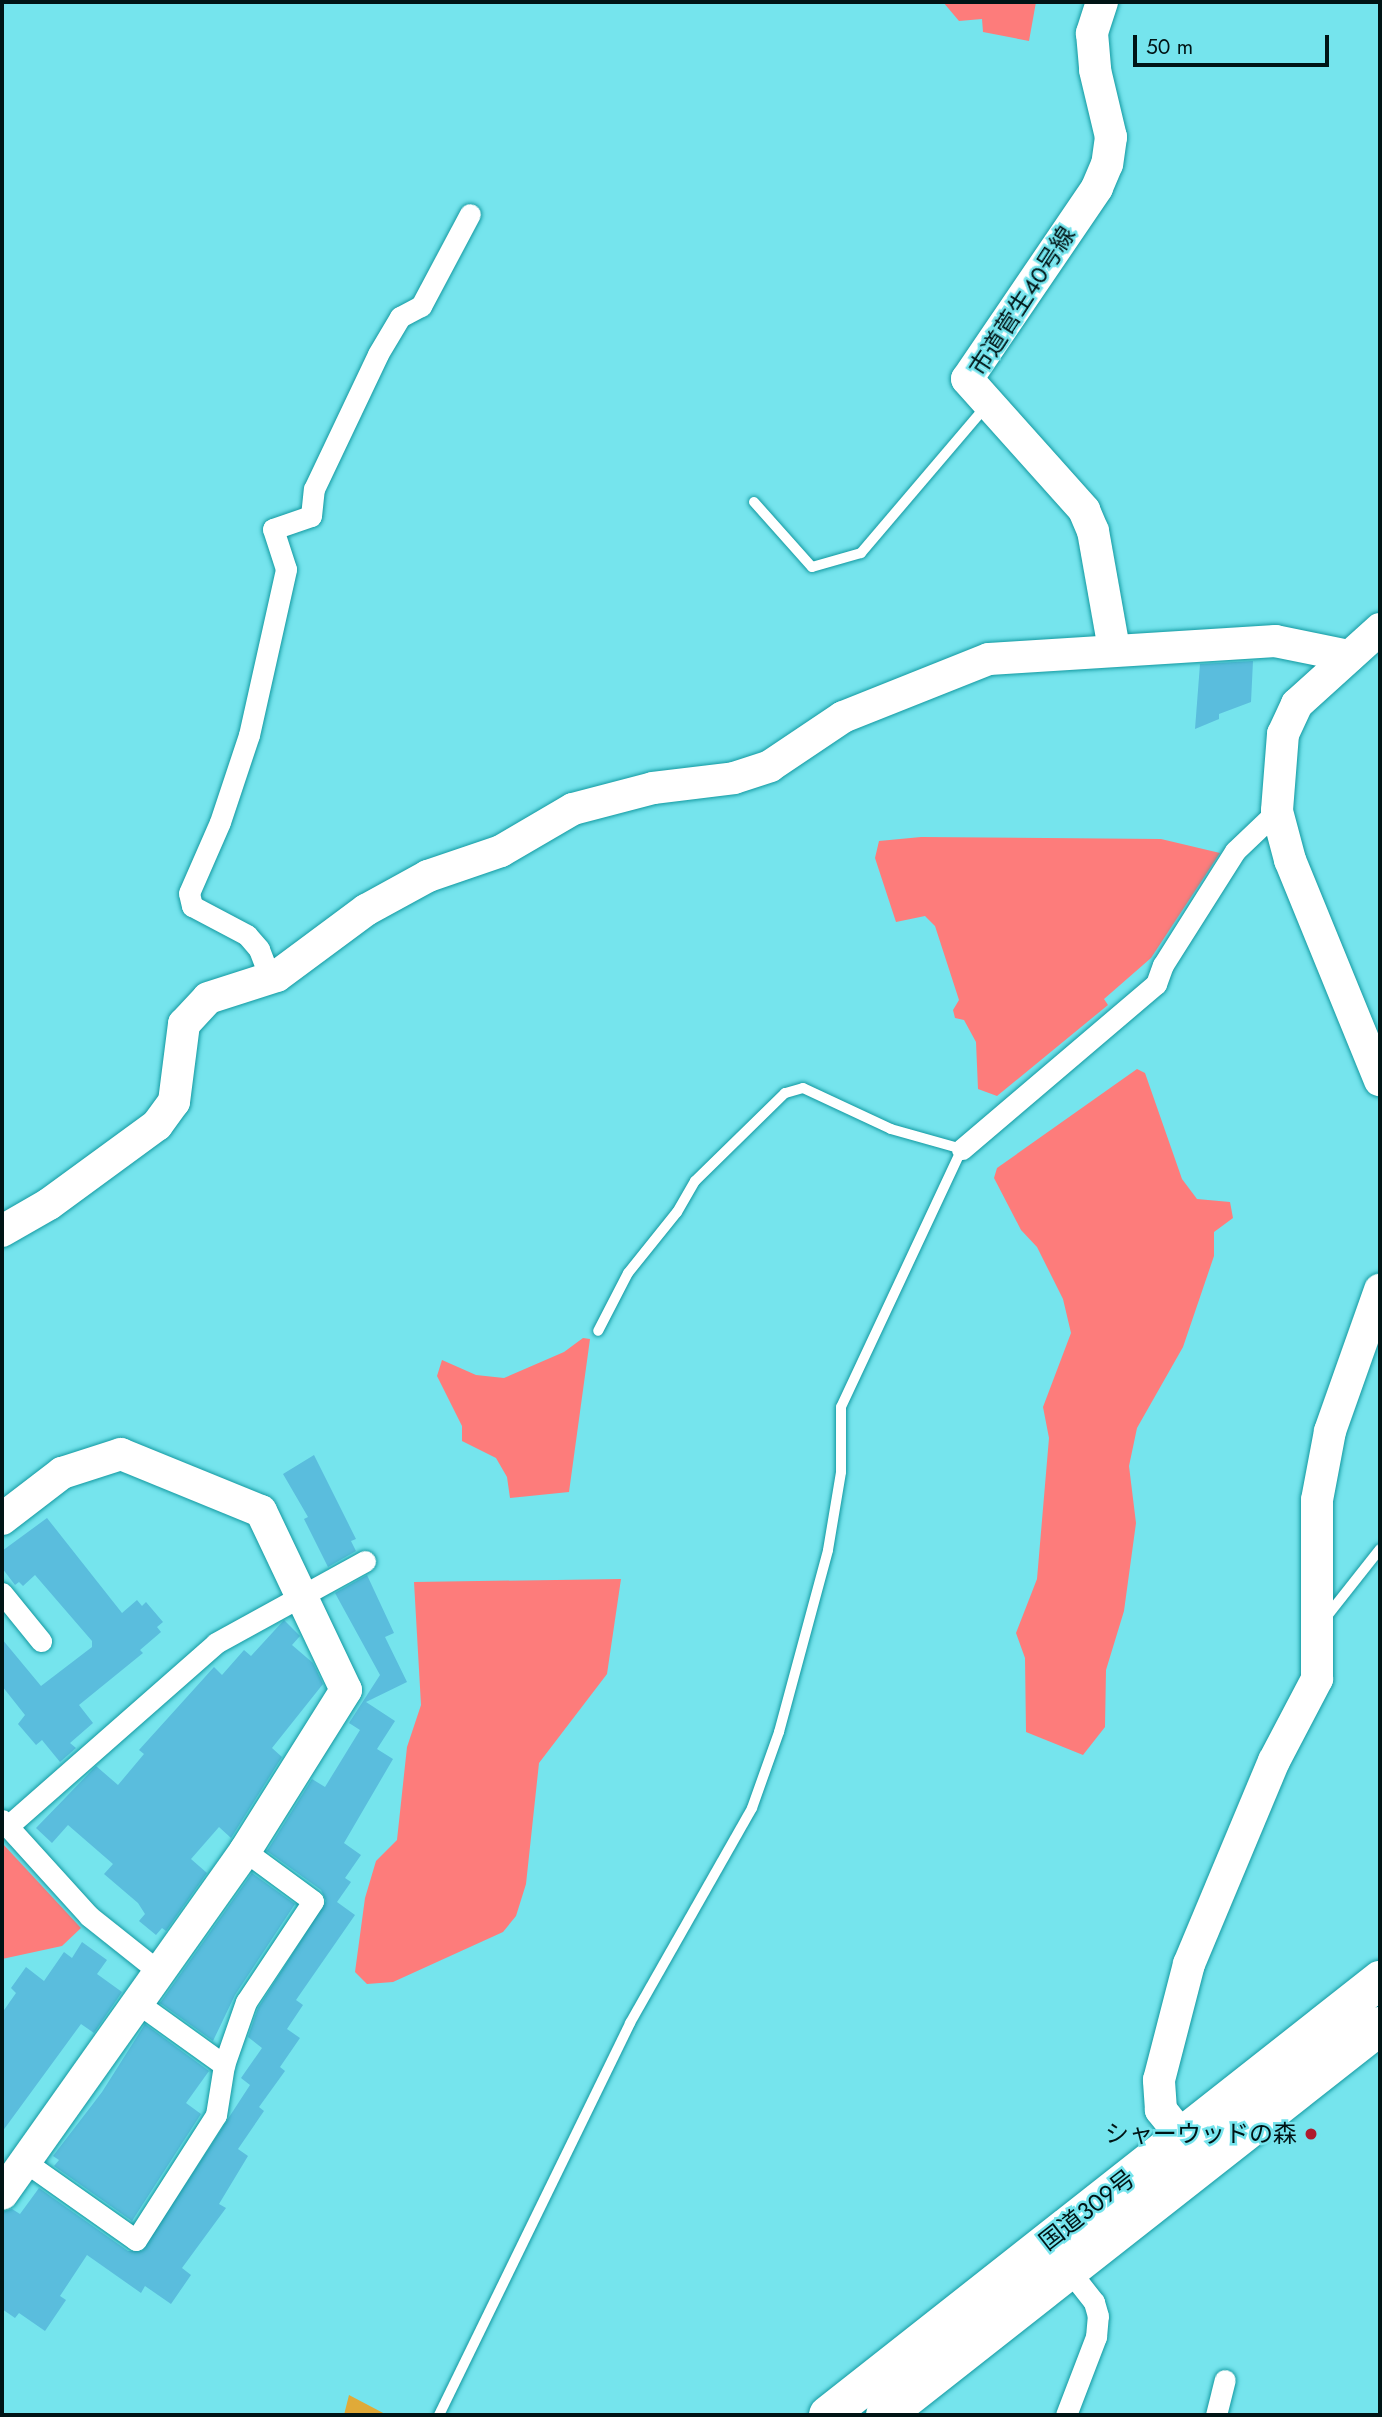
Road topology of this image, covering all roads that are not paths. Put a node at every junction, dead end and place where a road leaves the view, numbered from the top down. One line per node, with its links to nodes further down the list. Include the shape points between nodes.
1 (1102, 2): 3 (street, 市道菅生40号線, via 1092,33 1095,69 1111,137 1107,164 1097,188 967,379)
2 (470, 214): 9 (street, via 421,306 400,317 378,354 314,489 311,516 274,530 286,569 249,735 220,822 189,893 192,906 247,935 259,950)
3 (988, 404): 4 (lane, via 861,554 811,567); 6 (street, 市道菅生40号線, via 1084,510 1093,531)
4 (754, 502)
5 (1380, 629): 7 (street)
6 (1114, 649): 7 (street, via 1275,641); 9 (street, via 989,659 843,717 771,766 734,778 653,788 573,809 501,851 428,876 366,910)
7 (1349, 656): 8 (street, via 1297,704 1283,734)
8 (1277, 811): 10 (street, via 1290,860); 11 (street, via 1235,851 1163,965 1156,984)
9 (270, 978): 12 (street, via 208,998 184,1024 174,1102 157,1125 49,1204)
10 (1380, 1080)
11 (962, 1149): 14 (lane, via 891,1129 803,1088 785,1093 695,1181 677,1212 628,1273); 34 (lane, via 841,1407 841,1472 828,1550 779,1732 752,1808 629,2023)
12 (2, 1231)
13 (1380, 1290): 20 (street, via 1330,1432 1317,1500)
14 (598, 1331)
15 (2, 1519): 19 (street, via 62,1474 121,1454 261,1511)
16 (1380, 1549): 20 (lane)
17 (365, 1561): 19 (street)
18 (2, 1593): 21 (street)
19 (301, 1595): 22 (street, via 216,1643); 23 (street, via 346,1690)
20 (1320, 1624): 29 (street, via 1317,1679 1274,1761 1189,1964 1159,2080 1161,2110)
21 (41, 1641)
22 (5, 1823): 24 (street, via 89,1916)
23 (245, 1851): 24 (street); 28 (street, via 313,1901 246,2002)
24 (157, 1970): 26 (street)
25 (1380, 1980): 29 (highway, 国道309号)
26 (135, 2001): 28 (street); 30 (street)
27 (1380, 2026): 29 (highway, 国道309号)
28 (224, 2065): 30 (street, via 216,2115 136,2240)
29 (1191, 2149): 32 (highway, 国道309号); 35 (highway, 国道309号)
30 (24, 2161): 31 (street)
31 (2, 2194)
32 (1068, 2269): 36 (highway, 国道309号); 37 (street, via 1094,2302 1098,2316 1096,2337)
33 (1225, 2380): 38 (street)
34 (439, 2415)
35 (828, 2415)
36 (886, 2415)
37 (1066, 2415)
38 (1216, 2415)

